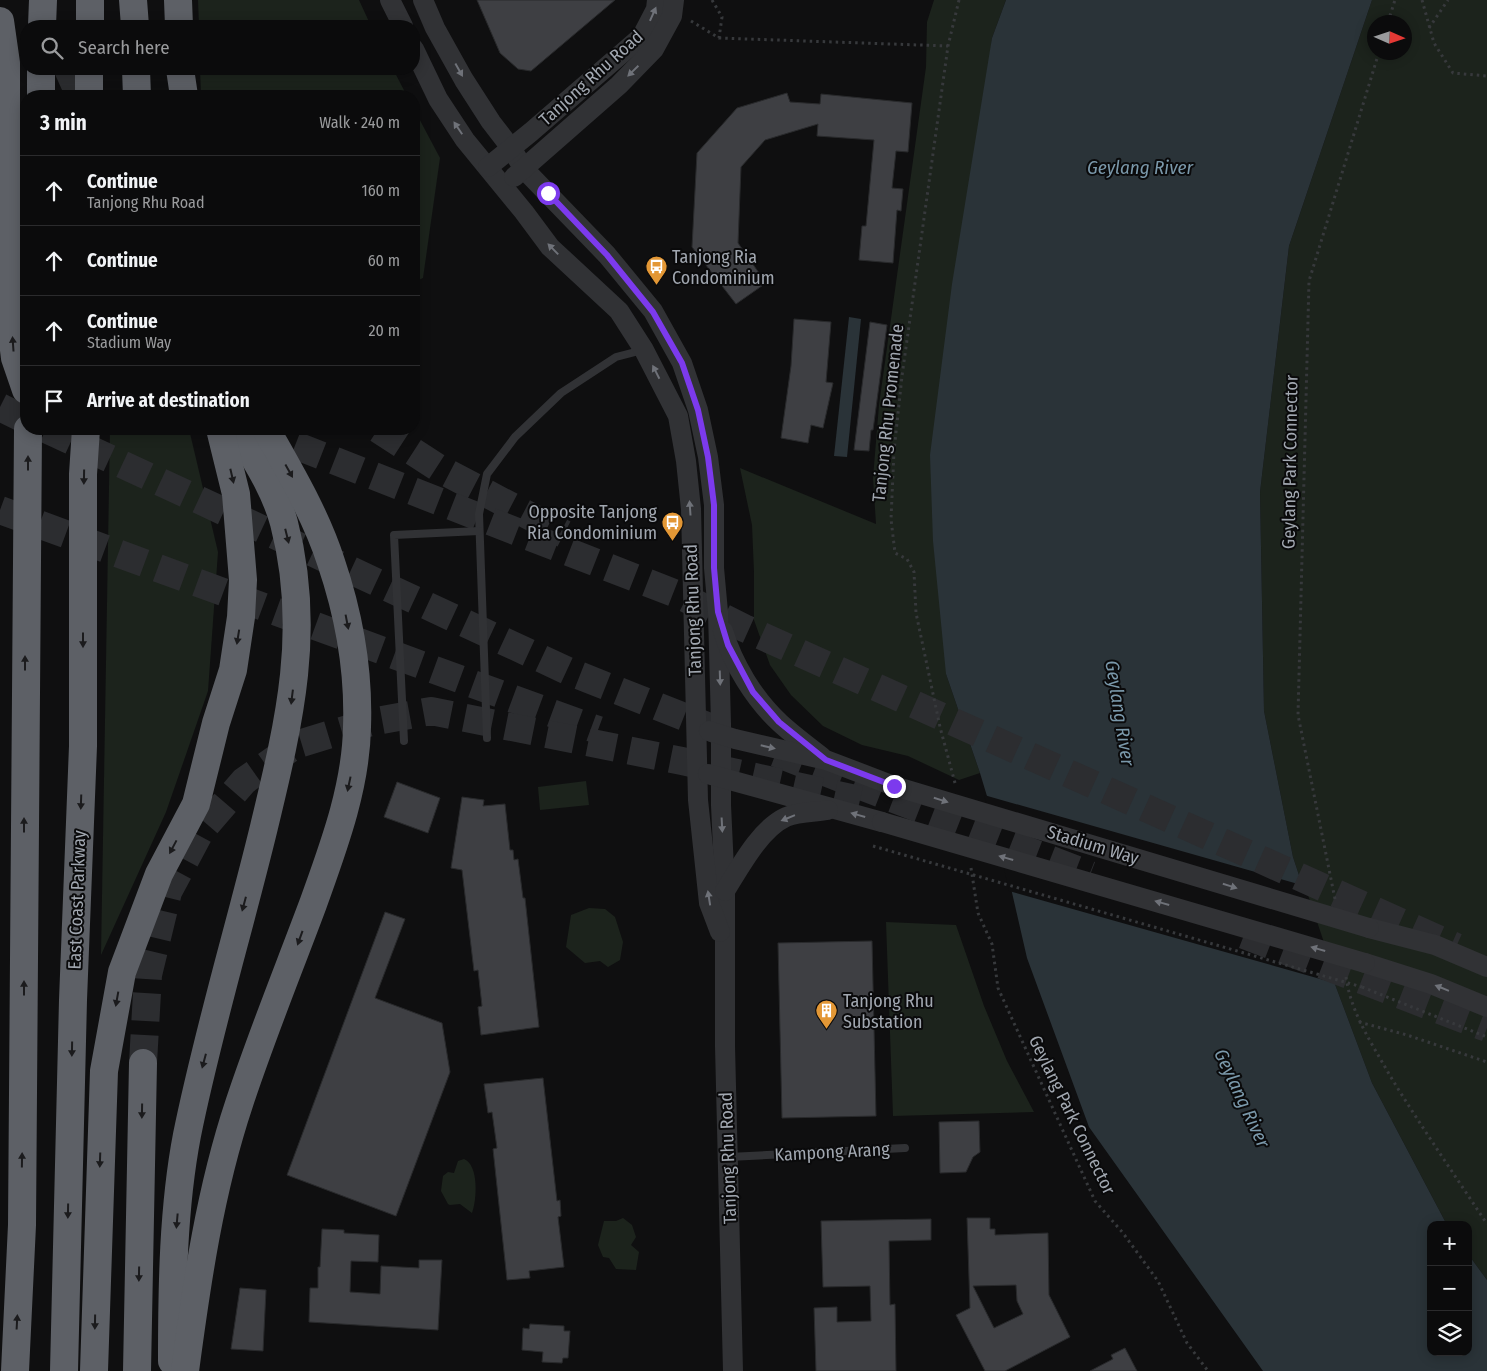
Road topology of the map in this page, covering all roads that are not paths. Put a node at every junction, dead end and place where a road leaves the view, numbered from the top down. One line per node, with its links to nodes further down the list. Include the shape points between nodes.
1 (43, 0): 9 (highway)
2 (90, 0): 10 (highway)
3 (134, 0): 11 (highway)
4 (178, 0): 12 (highway)
5 (390, 0): 13 (street)
6 (422, 0): 25 (street, Tanjong Rhu Road, one-way to 25, via 464,80)
7 (657, 0): 15 (street, Tanjong Rhu Road, one-way to 7)
8 (673, 8): 15 (street, Tanjong Rhu Road)
9 (42, 20)
10 (90, 20)
11 (135, 20)
12 (179, 20)
13 (400, 20)
14 (1, 28): 32 (highway, one-way to 14, via 13,342 6,63)
15 (648, 43): 25 (street, Tanjong Rhu Road); 26 (street, Tanjong Rhu Road, one-way to 26, via 619,84)
16 (420, 62): 27 (street, Tanjong Rhu Road, one-way to 16, via 438,99)
17 (41, 75): 21 (highway)
18 (89, 75): 22 (highway)
19 (136, 75): 23 (highway)
20 (181, 75): 24 (highway)
21 (40, 90)
22 (89, 90)
23 (137, 90)
24 (183, 90)
25 (511, 148): 27 (street, Tanjong Rhu Road); 28 (street, Tanjong Rhu Road)
26 (547, 148): 28 (street, Tanjong Rhu Road); 30 (street, Tanjong Rhu Road, via 541,177)
27 (488, 167): 29 (street, Tanjong Rhu Road)
28 (524, 169): 29 (street, Tanjong Rhu Road); 30 (street, Tanjong Rhu Road)
29 (502, 186): 31 (street, Tanjong Rhu Road, one-way to 29, via 619,311 550,246)
30 (548, 193): 39 (street, Tanjong Rhu Road, via 607,255 653,312 682,363 698,410 708,457 714,505)
31 (644, 350): 38 (lane, via 616,357 561,393 515,437 487,474); 40 (street, Tanjong Rhu Road, one-way to 31, via 691,509 686,461 678,416)
32 (20, 374)
33 (28, 435): 55 (highway, one-way to 33, via 22,1225)
34 (86, 435): 56 (highway, East Coast Parkway, one-way to 56, via 83,746)
35 (221, 435): 57 (highway, one-way to 57, via 236,494 243,580 241,617 233,670 196,804 159,874 122,972 104,1071)
36 (241, 435): 59 (highway, one-way to 59, via 274,492 290,550 296,587 296,665 278,769 186,1138 172,1283)
37 (269, 435): 60 (highway, one-way to 60, via 310,509 331,560 353,654 357,729 352,769 333,850 238,1105 223,1160 205,1237)
38 (479, 532): 42 (lane); 43 (lane, via 394,535)
39 (718, 612): 41 (street, Tanjong Rhu Road, one-way to 41); 44 (street, via 728,645 753,692 779,722)
40 (697, 728): 41 (street, Stadium Way); 45 (street, Tanjong Rhu Road)
41 (721, 734): 44 (street, Stadium Way, one-way to 44); 46 (street, Tanjong Rhu Road)
42 (487, 738)
43 (404, 741)
44 (826, 760): 50 (street, Stadium Way, one-way to 50, bridge, via 894,786 1435,945)
45 (697, 773): 46 (street, Stadium Way); 49 (street, Tanjong Rhu Road, one-way to 45, via 709,903)
46 (720, 776): 47 (street, Stadium Way); 48 (street, Tanjong Rhu Road, one-way to 48)
47 (835, 808): 48 (street, one-way to 48, via 786,817 766,831); 51 (street, Stadium Way, one-way to 47, bridge, via 1365,963)
48 (725, 890): 49 (street, Tanjong Rhu Road)
49 (724, 944): 54 (street, Tanjong Rhu Road)
50 (1487, 967)
51 (1487, 1007)
52 (143, 1062): 58 (highway, one-way to 58)
53 (905, 1148): 54 (lane, Kampong Arang)
54 (729, 1157): 61 (street, Tanjong Rhu Road)
55 (15, 1371)
56 (64, 1371)
57 (94, 1371)
58 (137, 1371)
59 (172, 1371)
60 (185, 1371)
61 (733, 1371)

